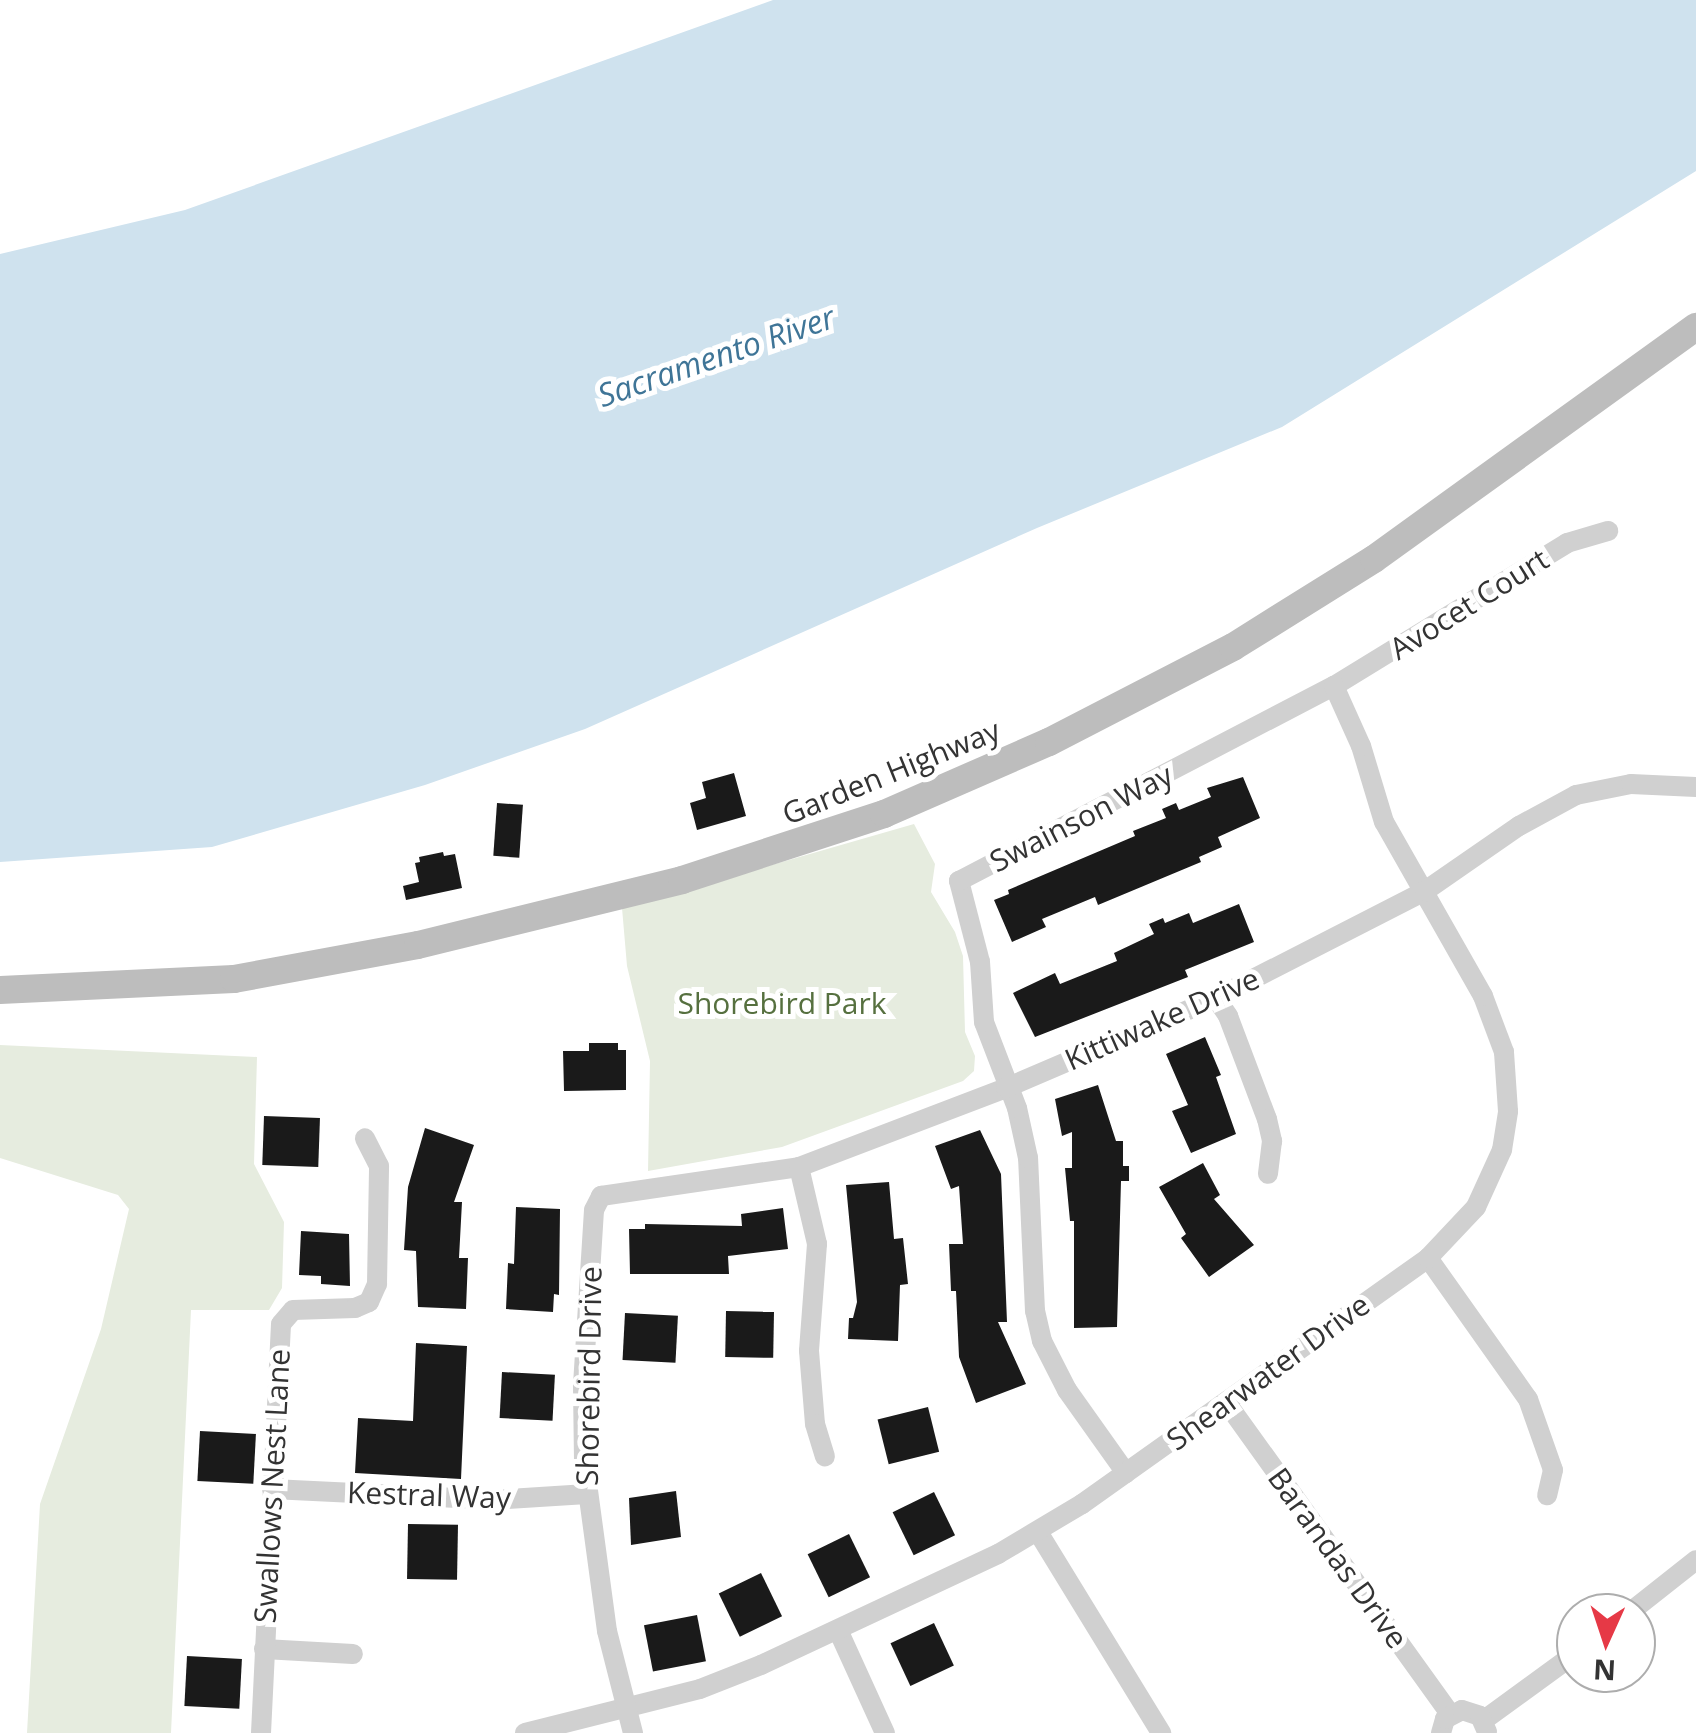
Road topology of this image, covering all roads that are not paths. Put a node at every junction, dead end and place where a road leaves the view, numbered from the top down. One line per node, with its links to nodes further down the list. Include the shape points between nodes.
1 (1696, 327): 6 (main road, Garden Highway, via 1374,559 1262,630 1124,706 884,814 682,880 418,945 234,979)
2 (1608, 531): 3 (street, Avocet Court, via 1567,543)
3 (1334, 686): 5 (street, Shearwater Drive, via 1384,822); 8 (street, Swainson Way, via 960,881 980,962 984,1022)
4 (1696, 787): 5 (street, Kittiwake Drive, via 1631,784 1576,795)
5 (1425, 891): 7 (street, Kittiwake Drive); 13 (street, Shearwater Drive, via 1495,1022 1508,1094 1491,1180 1454,1235)
6 (0, 990)
7 (1216, 998): 8 (street, Kittiwake Drive); 11 (street, via 1267,1118)
8 (1006, 1088): 10 (street, Kittiwake Drive); 16 (street, Swainson Way, via 1028,1158 1042,1342 1054,1370)
9 (366, 1138): 17 (street, Swallows Nest Lane, via 379,1166 377,1284 369,1302 355,1308 293,1310 281,1324)
10 (799, 1166): 12 (street, Kittiwake Drive); 15 (street, via 817,1244 810,1351 815,1424)
11 (1268, 1174)
12 (601, 1196): 18 (street, Shorebird Drive, via 594,1210 583,1385)
13 (1428, 1258): 14 (street, Shearwater Drive); 19 (street, via 1528,1398 1553,1470)
14 (1226, 1402): 16 (street, Shearwater Drive); 28 (street, Barandas Drive)
15 (825, 1457)
16 (1126, 1473): 20 (street, Shearwater Drive)
17 (272, 1489): 18 (street, Kestral Way, via 494,1500); 24 (street, Swallows Nest Lane)
18 (587, 1494): 27 (street, Shorebird Drive)
19 (1547, 1495)
20 (1038, 1532): 23 (street, Shearwater Drive); 34 (street)
21 (1696, 1560): 22 (street)
22 (1654, 1593)
23 (838, 1630): 27 (street, Shearwater Drive, via 716,1683); 33 (street)
24 (264, 1649): 25 (street); 30 (street, Swallows Nest Lane)
25 (352, 1654)
26 (1556, 1669): 29 (street)
27 (626, 1710): 31 (street, Shearwater Drive); 32 (street, Shorebird Drive)
28 (1445, 1724): 29 (street, via 1468,1710)
29 (1486, 1727)
30 (261, 1733)
31 (525, 1733)
32 (633, 1733)
33 (885, 1733)
34 (1161, 1733)

